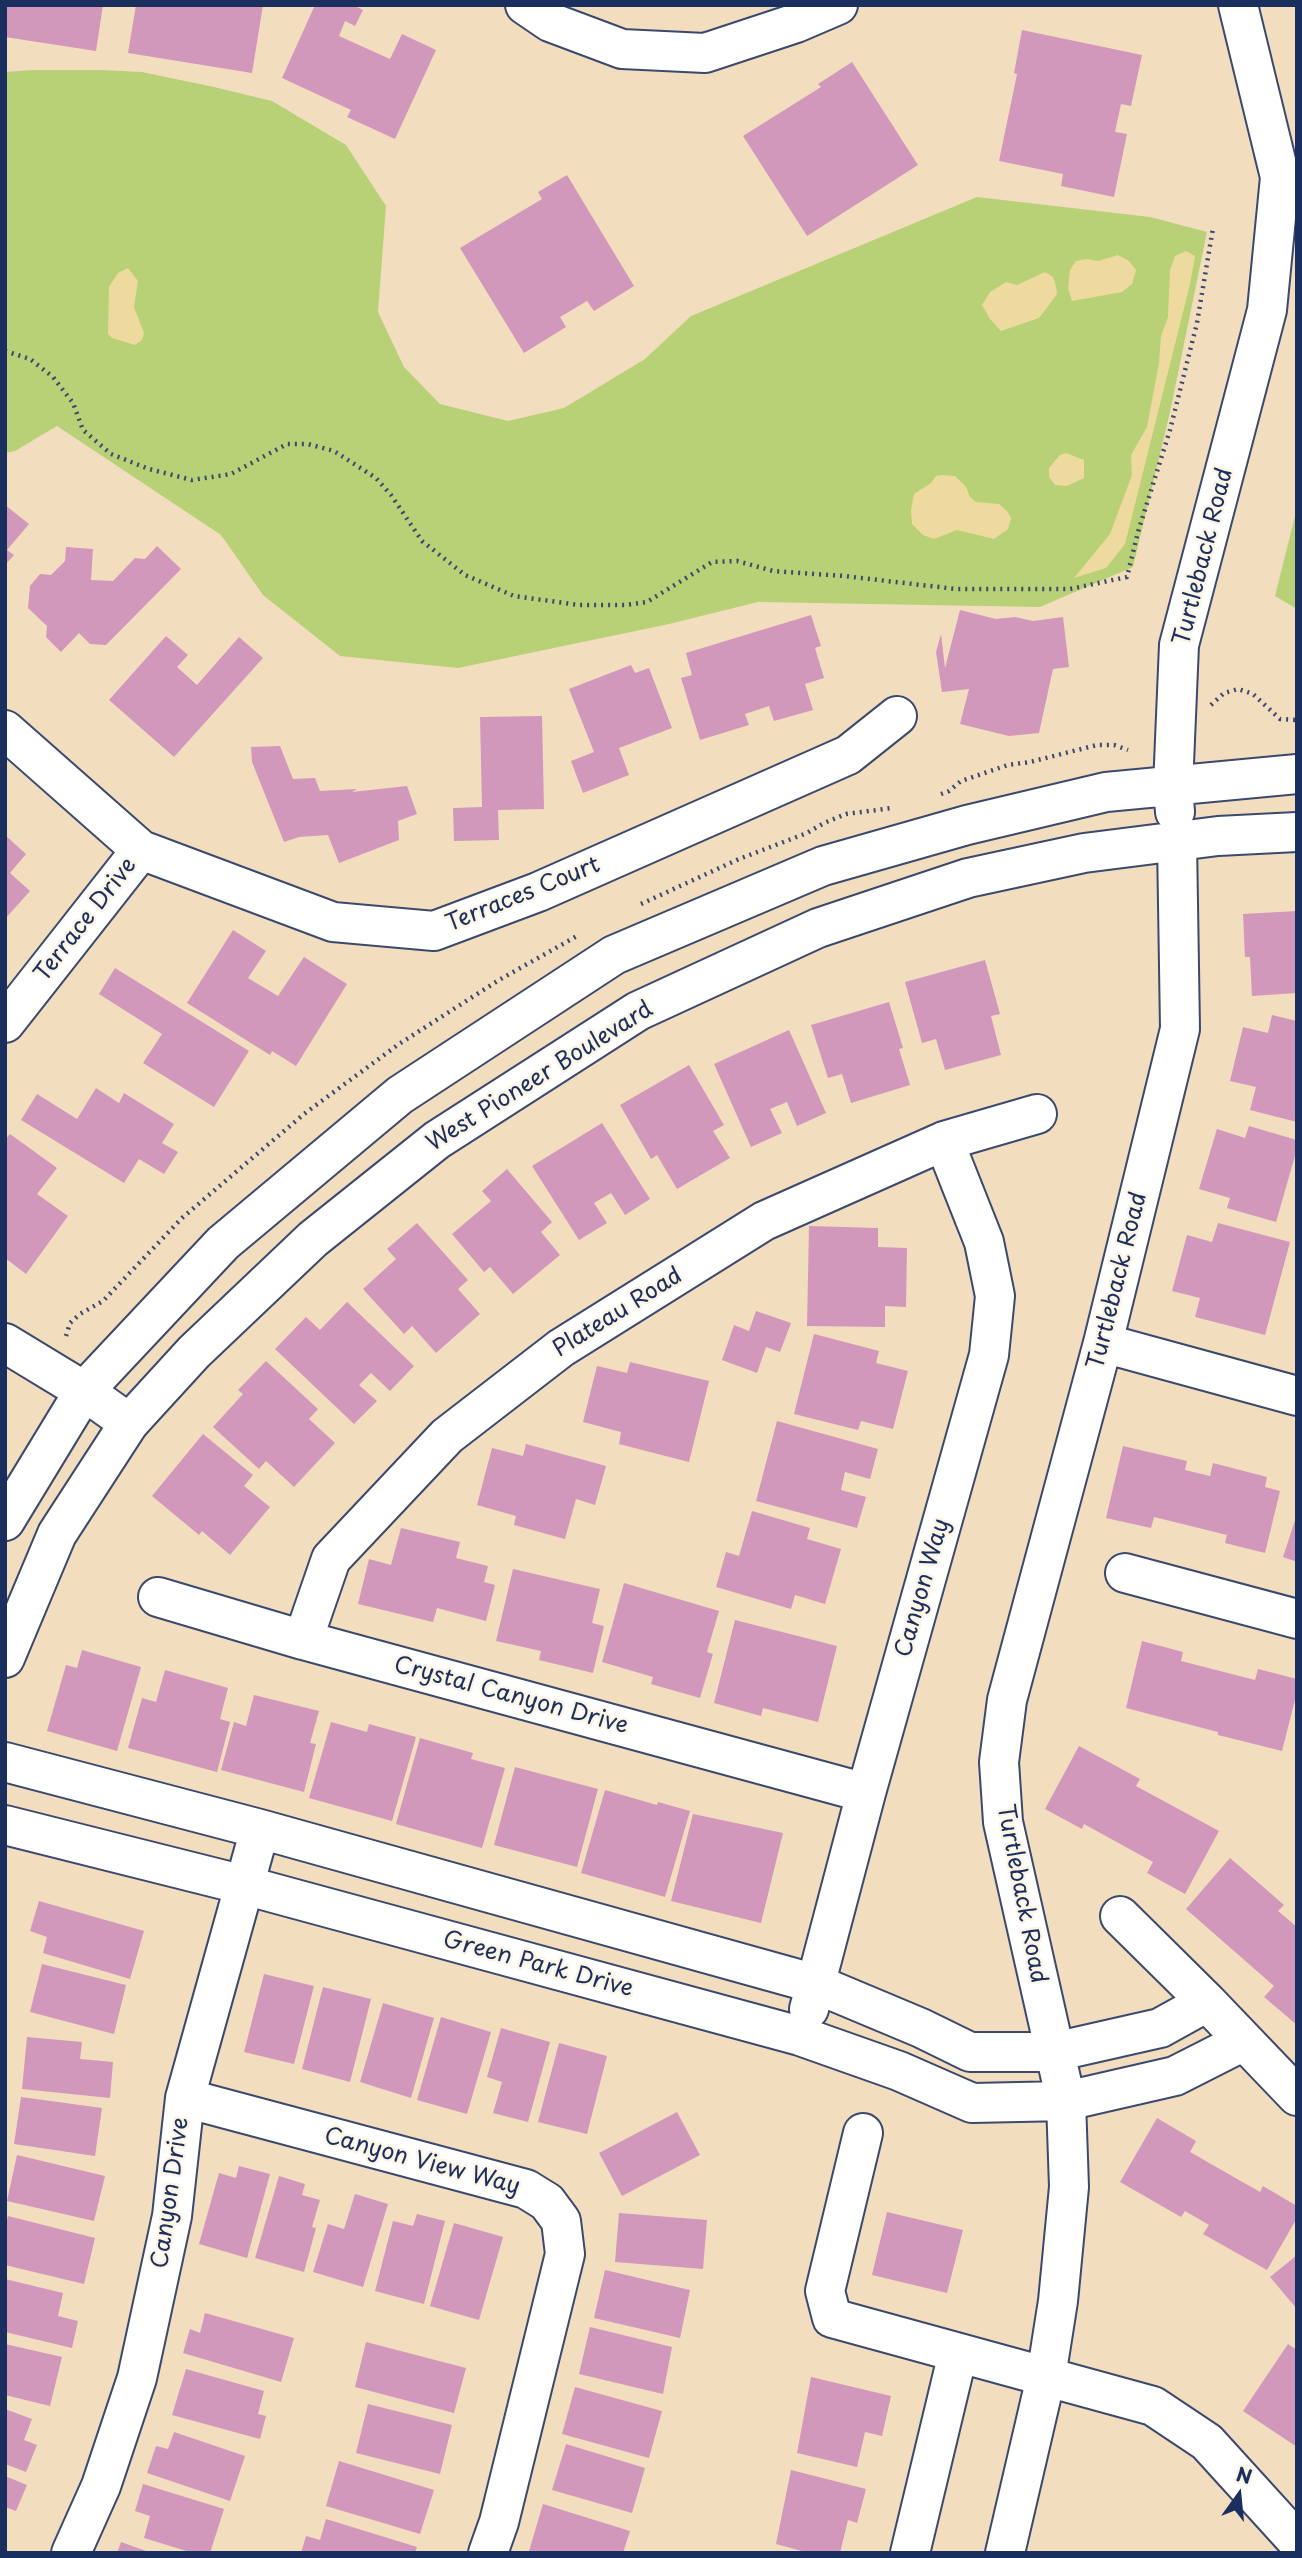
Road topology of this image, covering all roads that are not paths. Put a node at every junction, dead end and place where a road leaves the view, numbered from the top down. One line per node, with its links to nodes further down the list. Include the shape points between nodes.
1 (525, 5): 2 (street, via 550,22 622,49 705,53)
2 (838, 5)
3 (1238, 5): 7 (street, Turtleback Road, via 1280,177 1267,310 1179,645)
4 (897, 716): 10 (street, Terraces Court, via 848,755 538,892 435,930 333,922)
5 (5, 730): 10 (street, Terraces Court)
6 (1297, 774): 7 (street)
7 (1174, 787): 9 (street, Turtleback Road); 16 (street, via 1105,792 823,866 614,955 400,1095 223,1243)
8 (1297, 832): 9 (street, West Pioneer Boulevard)
9 (1177, 841): 15 (street, Turtleback Road, via 1180,1029); 18 (street, West Pioneer Boulevard, via 1084,853 968,877 818,928 638,1011 437,1140 313,1239 194,1352)
10 (141, 850): 11 (street, Terrace Drive)
11 (5, 1023)
12 (1037, 1114): 13 (street, Plateau Road)
13 (944, 1141): 23 (street, Plateau Road, via 764,1221 561,1348 447,1436 331,1559); 26 (street, Canyon Way, via 984,1242 995,1296 989,1355)
14 (5, 1343): 16 (street)
15 (1102, 1343): 17 (street); 35 (street, Turtleback Road, via 1007,1700 999,1762 1003,1822)
16 (84, 1391): 18 (street); 19 (street)
17 (1297, 1396)
18 (129, 1423): 24 (street, West Pioneer Boulevard, via 57,1534)
19 (5, 1521)
20 (1125, 1573): 22 (street)
21 (158, 1597): 23 (street, Crystal Canyon Drive)
22 (1297, 1619)
23 (303, 1640): 26 (street, Crystal Canyon Drive)
24 (5, 1658)
25 (5, 1762): 28 (street)
26 (866, 1793): 31 (street, Canyon Way)
27 (5, 1825): 29 (street, Green Park Drive)
28 (260, 1829): 29 (street, Canyon Drive); 31 (street)
29 (244, 1885): 33 (street, Green Park Drive); 37 (street, Canyon Drive)
30 (1120, 1916): 32 (street)
31 (816, 1984): 33 (street, Canyon Way); 35 (street, via 970,2052)
32 (1207, 2002): 34 (street); 35 (street, via 1160,2028)
33 (800, 2036): 38 (street, Green Park Drive, via 972,2103)
34 (1244, 2040): 36 (street); 38 (street, Green Park Drive, via 1175,2076)
35 (1054, 2052): 38 (street, Turtleback Road)
36 (1297, 2096)
37 (185, 2098): 43 (street, Canyon Drive, via 172,2217 137,2378 101,2486); 44 (street, Canyon View Way, via 526,2189 547,2202 561,2221 565,2254)
38 (1066, 2101): 41 (street, Turtleback Road, via 1069,2187)
39 (863, 2133): 40 (street, via 825,2291 832,2318)
40 (958, 2353): 41 (street); 45 (street)
41 (1046, 2377): 42 (street, via 1153,2406 1207,2442); 46 (street, Turtleback Road)
42 (1297, 2541)
43 (71, 2553)
44 (488, 2553)
45 (910, 2553)
46 (1005, 2553)

